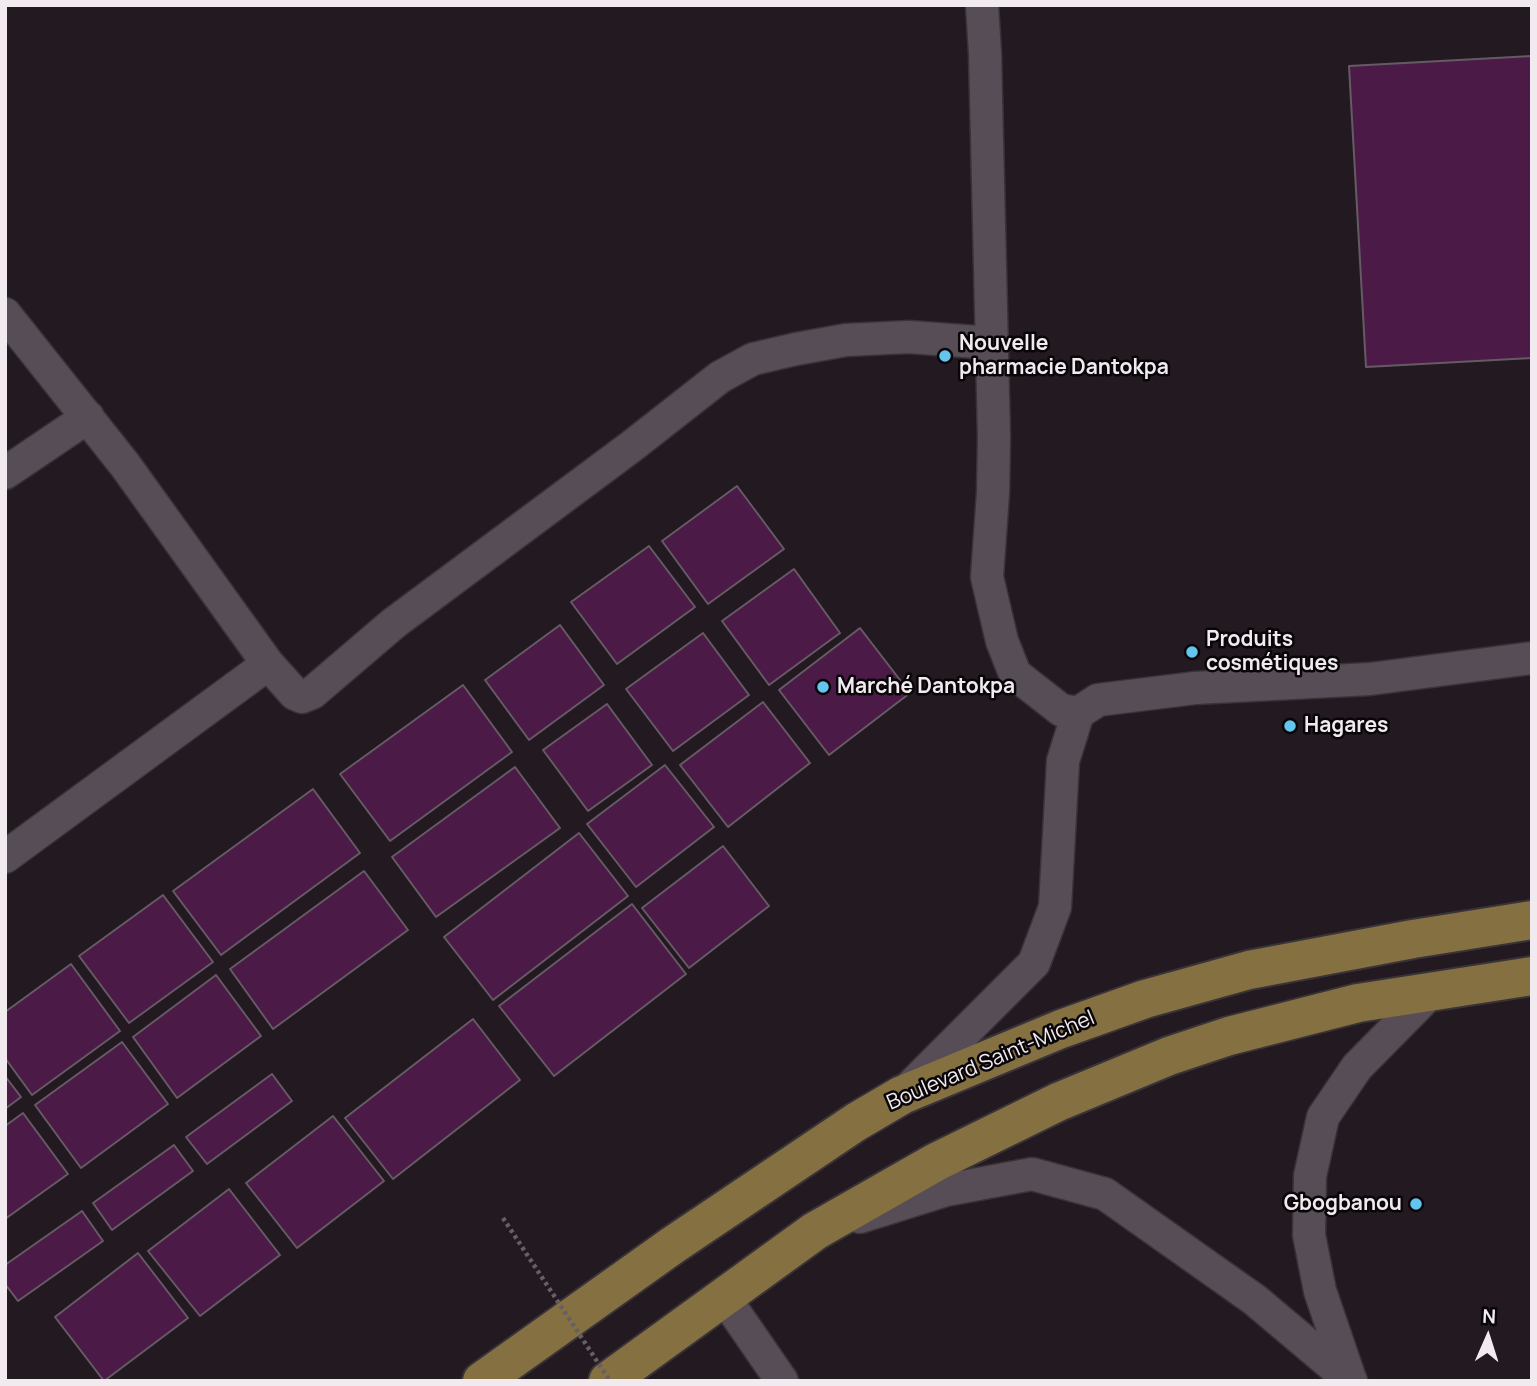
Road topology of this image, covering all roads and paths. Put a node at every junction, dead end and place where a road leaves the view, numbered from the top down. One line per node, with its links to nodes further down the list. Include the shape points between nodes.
1 (982, 5): 3 (street)
2 (5, 314): 4 (street)
3 (991, 343): 7 (street, via 909,337 846,340 753,359 720,377 394,623 312,692 302,697 295,694); 8 (street, via 993,493 986,577 1015,674 1061,710)
4 (88, 417): 5 (street); 7 (street)
5 (5, 473)
6 (1532, 658): 8 (street, via 1370,680 1153,693 1098,700)
7 (268, 664): 9 (street)
8 (1078, 713): 13 (street, via 1063,761 1055,907 1034,963)
9 (5, 857)
10 (1532, 920): 13 (main road, Boulevard Saint-Michel, via 1249,970 1158,995 1061,1029)
11 (1532, 976): 12 (main road)
12 (1433, 990): 15 (main road, via 1229,1035 1170,1056 1058,1102 936,1162); 20 (street, via 1357,1067 1324,1117 1310,1176 1313,1257)
13 (902, 1095): 17 (main road, Boulevard Saint-Michel, via 673,1245)
14 (503, 1218): 18 (path, bridge)
15 (815, 1231): 16 (main road); 20 (street, via 946,1190 1032,1174 1105,1194 1255,1300)
16 (724, 1297): 18 (main road); 19 (street)
17 (482, 1381)
18 (609, 1381)
19 (782, 1381)
20 (1351, 1381)

